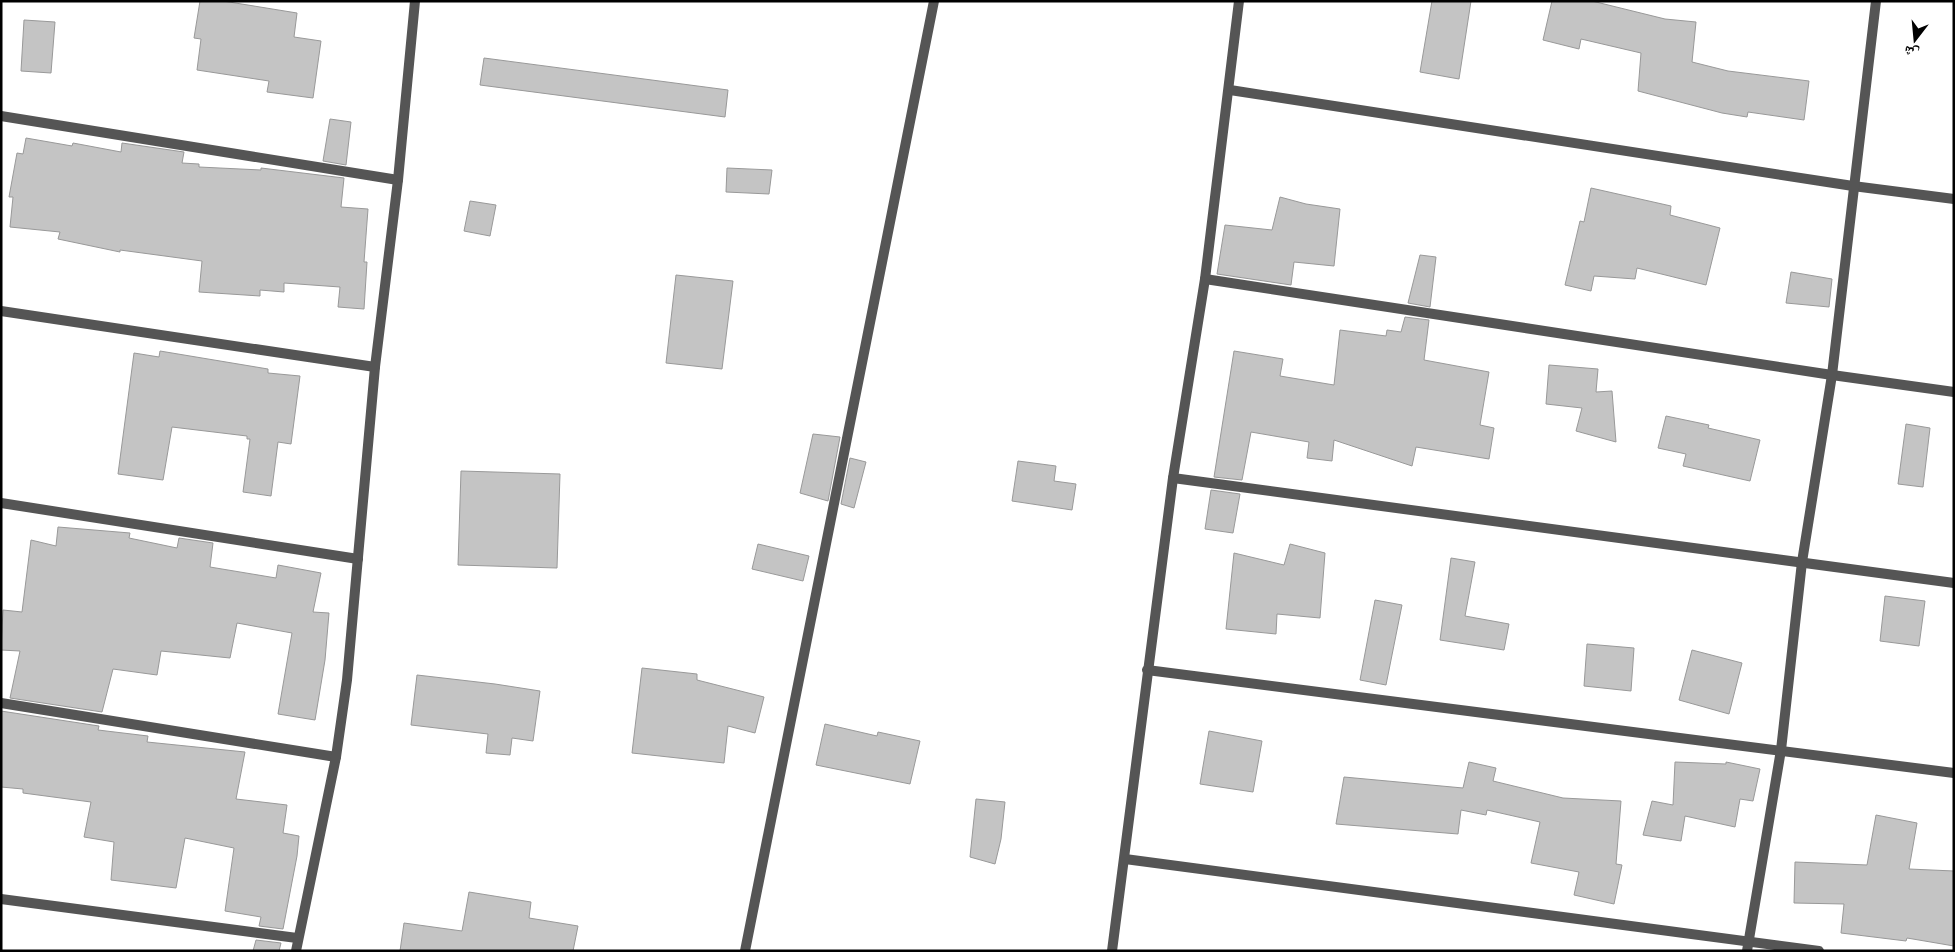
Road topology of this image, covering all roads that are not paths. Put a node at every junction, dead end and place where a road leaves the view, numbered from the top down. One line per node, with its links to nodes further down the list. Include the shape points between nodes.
1 (415, 1): 7 (street)
2 (934, 1): 30 (street)
3 (1239, 1): 5 (street)
4 (1876, 1): 8 (street)
5 (1230, 90): 8 (street); 10 (street)
6 (1, 116): 7 (street)
7 (398, 180): 12 (street)
8 (1854, 186): 9 (street); 13 (street)
9 (1954, 199)
10 (1205, 279): 13 (street); 15 (street)
11 (1, 312): 12 (street)
12 (375, 367): 17 (street)
13 (1832, 375): 14 (street); 18 (street)
14 (1954, 392)
15 (1173, 478): 18 (street); 20 (street)
16 (1, 502): 17 (street)
17 (358, 559): 23 (street)
18 (1802, 562): 19 (street); 22 (street)
19 (1954, 583)
20 (1147, 670): 22 (street); 25 (street)
21 (1, 703): 23 (street)
22 (1781, 750): 24 (street); 28 (street)
23 (336, 757): 27 (street)
24 (1954, 773)
25 (1125, 859): 28 (street); 31 (street)
26 (1, 899): 27 (street)
27 (297, 938): 29 (street)
28 (1748, 946): 32 (street)
29 (296, 951)
30 (745, 951)
31 (1112, 951)
32 (1819, 951)

